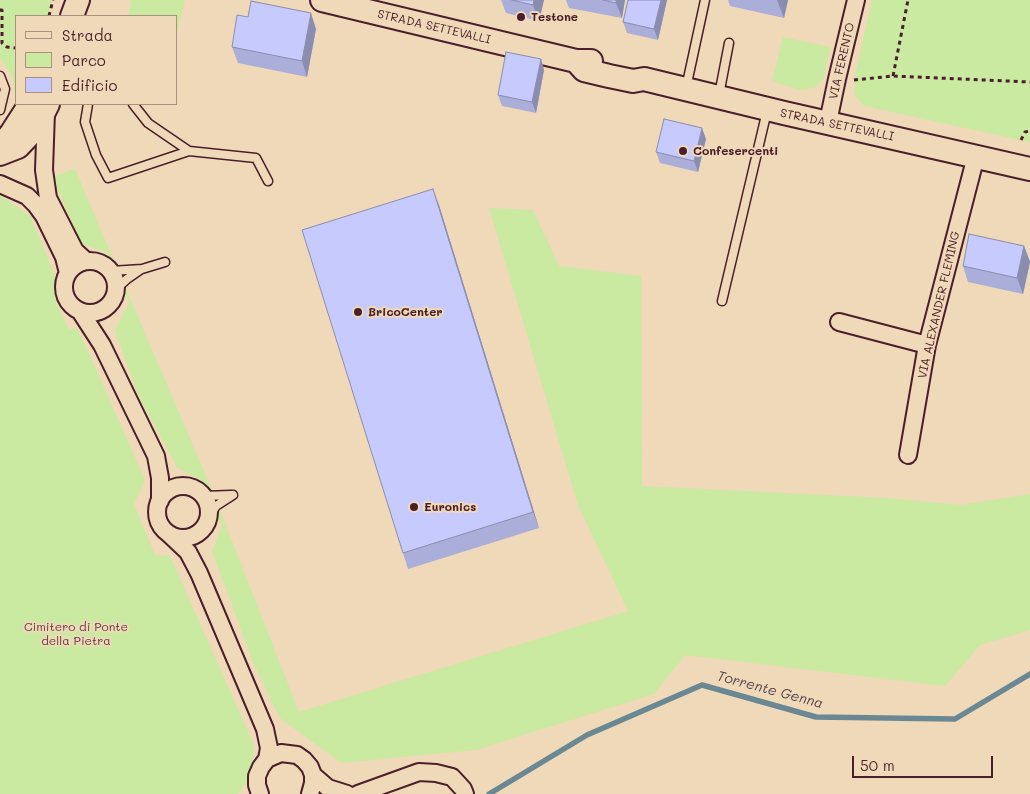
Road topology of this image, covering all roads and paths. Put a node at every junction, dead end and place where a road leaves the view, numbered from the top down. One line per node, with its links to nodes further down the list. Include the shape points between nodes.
1 (61, 0): 9 (main road)
2 (78, 0): 10 (main road)
3 (322, 0): 7 (main road, STRADA SETTEVALLI)
4 (705, 0): 17 (lane)
5 (856, 0): 15 (street, VIA FERENTO)
6 (908, 0): 14 (path)
7 (376, 7): 17 (main road, STRADA SETTEVALLI, via 576,61 586,60 635,71 644,79)
8 (0, 10): 12 (path, via 2,43)
9 (58, 15)
10 (72, 15)
11 (729, 43): 18 (lane)
12 (15, 48)
13 (0, 76): 23 (lane, via 5,89)
14 (893, 76): 15 (path, via 854,80); 16 (path)
15 (837, 78): 24 (street, VIA FERENTO)
16 (1030, 82)
17 (686, 88): 18 (main road, STRADA SETTEVALLI)
18 (719, 97): 22 (main road, STRADA SETTEVALLI)
19 (42, 105): 27 (main road, via 12,132); 29 (main road, via 36,128 18,147); 34 (street, via 48,198 75,251)
20 (88, 105): 28 (lane, via 85,122 108,178)
21 (134, 105): 28 (lane, via 148,123)
22 (767, 109): 24 (main road, STRADA SETTEVALLI); 40 (lane)
23 (0, 110)
24 (828, 122): 30 (main road, STRADA SETTEVALLI)
25 (1030, 131): 26 (path, via 1025,132)
26 (1021, 140)
27 (0, 148)
28 (189, 152): 32 (lane, via 256,158)
29 (0, 154)
30 (976, 156): 31 (main road, STRADA SETTEVALLI); 45 (street, VIA ALEXANDER FLEMING)
31 (1030, 168)
32 (268, 181)
33 (0, 184): 38 (street, via 27,196 36,205 64,256)
34 (86, 261): 37 (street, via 100,262); 38 (street)
35 (165, 262): 36 (lane)
36 (142, 269): 37 (lane); 39 (lane)
37 (111, 271): 39 (street)
38 (68, 273): 42 (street, via 65,294)
39 (116, 289): 41 (street)
40 (722, 301)
41 (105, 309): 42 (street, via 88,313); 44 (street)
42 (80, 311): 44 (street)
43 (839, 322): 45 (street)
44 (102, 345): 47 (street)
45 (927, 345): 46 (street, VIA ALEXANDER FLEMING)
46 (908, 455)
47 (156, 456): 48 (street); 50 (street)
48 (184, 486): 49 (street); 50 (street, via 170,490)
49 (203, 496): 51 (street); 51 (lane, via 233,495 216,506)
50 (160, 501): 52 (street, via 157,516)
51 (208, 518): 53 (street)
52 (169, 534): 53 (street, via 183,538); 54 (street, via 188,552)
53 (197, 534): 54 (street)
54 (199, 573): 55 (street)
55 (265, 729): 56 (street); 57 (street, via 269,748)
56 (289, 753): 57 (street); 58 (street, via 304,760)
57 (267, 759): 59 (street, via 257,776)
58 (313, 775): 60 (street); 61 (street, via 328,788)
59 (256, 791)
60 (310, 794)
61 (347, 794)
62 (358, 794): 63 (street, via 419,772 452,777)
63 (465, 794)

